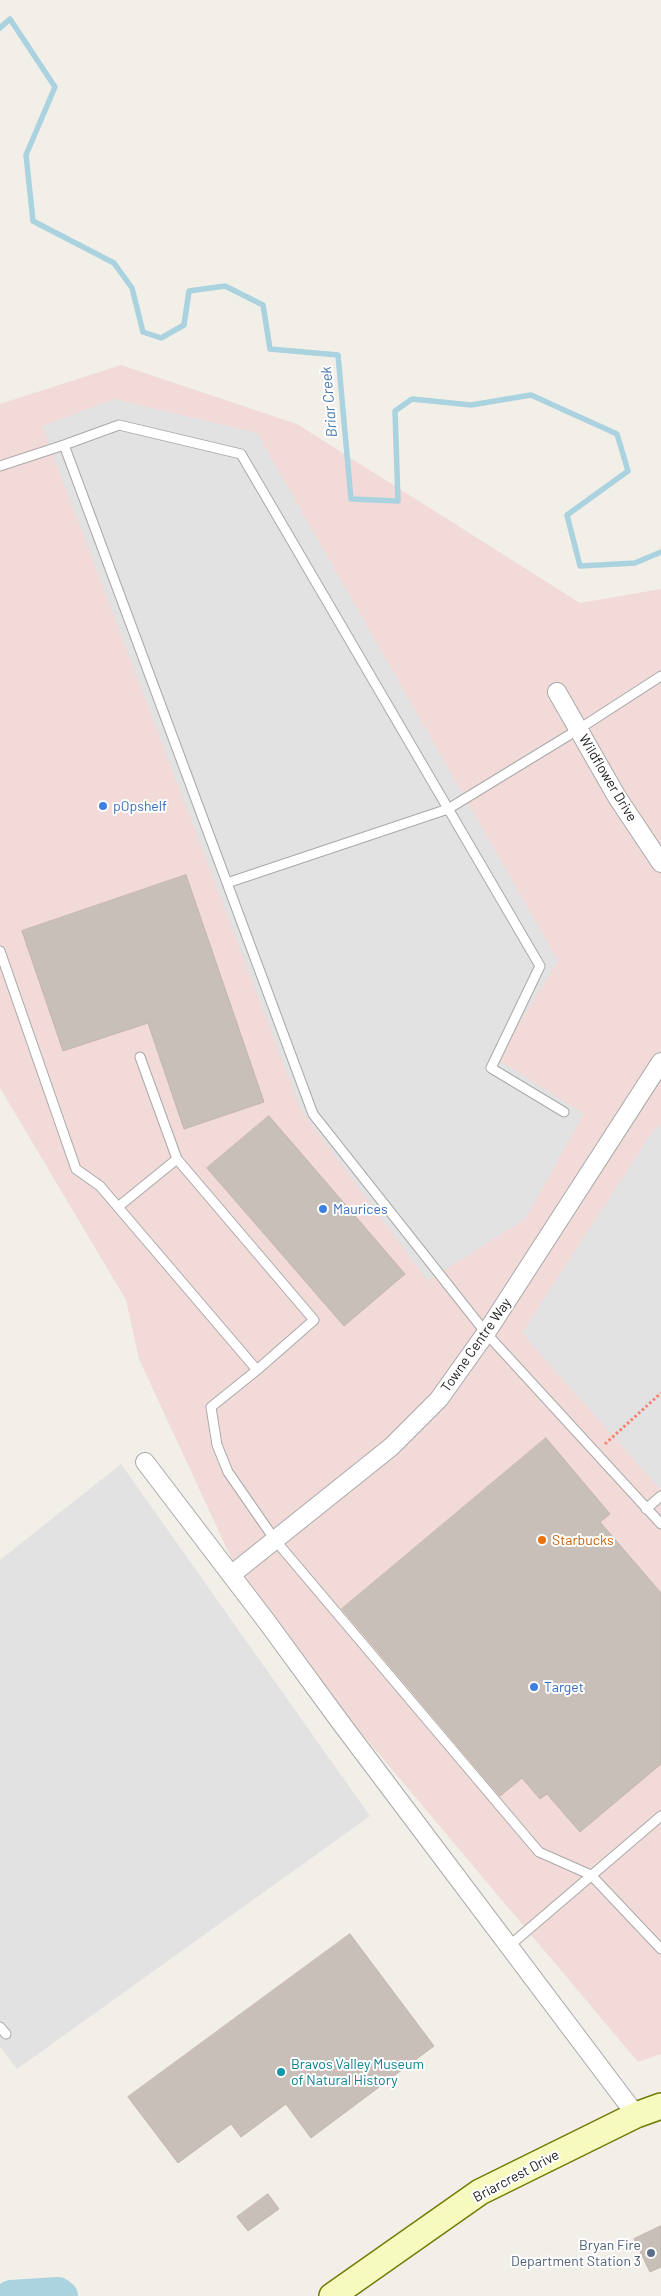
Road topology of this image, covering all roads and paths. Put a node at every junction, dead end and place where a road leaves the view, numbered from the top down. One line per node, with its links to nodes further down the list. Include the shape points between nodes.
1 (64, 445): 2 (lane); 6 (lane, via 119,425 241,454); 8 (lane)
2 (0, 466)
3 (661, 676): 5 (lane)
4 (557, 692): 5 (street, Wildflower Drive)
5 (578, 729): 6 (lane); 7 (street, Wildflower Drive, via 617,797)
6 (448, 809): 8 (lane); 12 (lane, via 540,966 491,1068)
7 (661, 863)
8 (227, 883): 15 (lane, via 313,1114)
9 (0, 951): 14 (lane, via 76,1169 100,1186)
10 (140, 1056): 13 (lane)
11 (661, 1062): 15 (street, Towne Centre Way)
12 (564, 1112)
13 (177, 1159): 14 (lane); 16 (lane, via 314,1320)
14 (118, 1207): 16 (lane)
15 (486, 1333): 18 (lane); 23 (street, Towne Centre Way, via 439,1399 391,1447)
16 (257, 1370): 23 (lane, via 210,1407 217,1445 228,1472)
17 (661, 1393): 18 (path)
18 (595, 1452): 21 (lane)
19 (145, 1462): 24 (street)
20 (661, 1496): 21 (lane)
21 (646, 1509): 22 (lane)
22 (661, 1524)
23 (275, 1540): 24 (street, Towne Centre Way); 26 (lane, via 539,1852)
24 (230, 1575): 27 (street)
25 (661, 1816): 26 (lane)
26 (592, 1875): 27 (lane); 28 (lane)
27 (509, 1946): 30 (street)
28 (661, 1949)
29 (661, 2106): 30 (main road, Briarcrest Drive)
30 (636, 2115): 31 (main road, Briarcrest Drive, via 480,2192)
31 (332, 2296)

